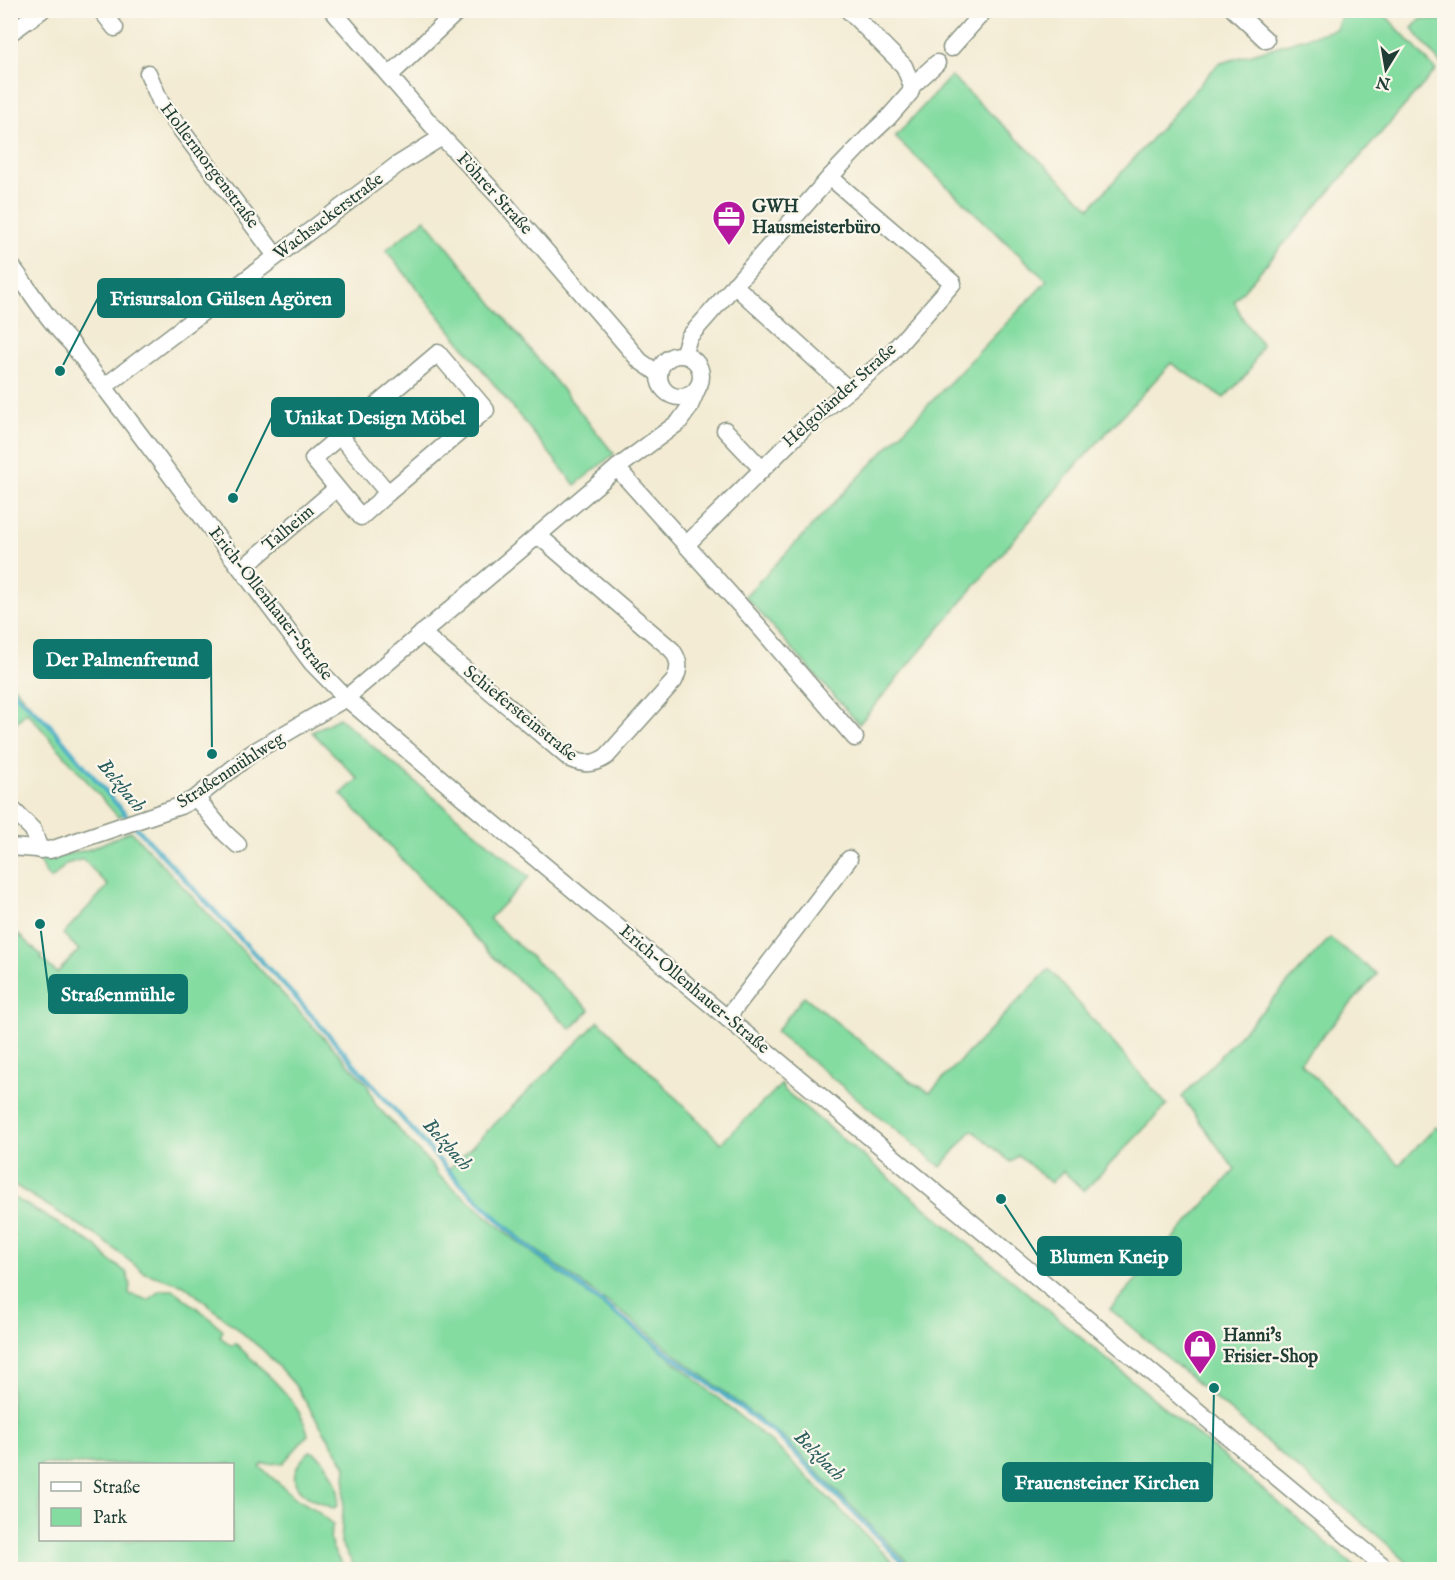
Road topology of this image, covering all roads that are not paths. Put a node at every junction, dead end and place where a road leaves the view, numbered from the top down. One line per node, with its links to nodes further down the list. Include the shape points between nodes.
1 (42, 10): 9 (street)
2 (101, 10): 8 (street)
3 (332, 10): 14 (street, Föhrer Straße)
4 (459, 10): 14 (street)
5 (848, 10): 15 (street, via 904,66)
6 (985, 10): 11 (street)
7 (1234, 10): 10 (street)
8 (115, 28)
9 (10, 33)
10 (1266, 39)
11 (951, 48)
12 (937, 63): 15 (street)
13 (148, 73): 18 (street, Hollermorgenstraße, via 161,103)
14 (390, 75): 16 (street, Föhrer Straße)
15 (912, 86): 17 (street, via 896,110)
16 (441, 137): 18 (street, Wachsackerstraße, via 397,165); 22 (street, Föhrer Straße, via 500,198 640,361)
17 (830, 177): 20 (street); 25 (street, Helgoländer Straße, via 953,283 886,359)
18 (276, 256): 23 (street, Wachsackerstraße)
19 (10, 264): 23 (street, Erich-Ollenhauer-Straße, via 38,301 54,313)
20 (734, 285): 21 (street, via 689,337); 25 (street)
21 (683, 356): 22 (street, via 676,355 664,362); 24 (street, via 699,367)
22 (659, 374): 26 (street, Föhrer Straße, via 661,386)
23 (104, 387): 36 (street, Erich-Ollenhauer-Straße)
24 (698, 387): 26 (street, via 688,396); 28 (street, via 685,415)
25 (848, 389): 31 (street, Helgoländer Straße)
26 (669, 395): 28 (street, Föhrer Straße, via 671,410)
27 (725, 430): 31 (street)
28 (665, 432): 30 (street)
29 (340, 436): 32 (street, via 313,459); 33 (street); 33 (street, via 438,353 486,410)
30 (617, 468): 34 (street); 35 (street)
31 (762, 469): 35 (street, Helgoländer Straße)
32 (337, 488): 33 (street, via 361,516); 36 (street, Talheim)
33 (388, 493)
34 (539, 536): 37 (street); 37 (street, Schiefersteinstraße, via 672,650 679,664 674,681 607,756 590,764 570,759)
35 (686, 545): 39 (street)
36 (242, 569): 38 (street, Erich-Ollenhauer-Straße, via 312,663)
37 (422, 633): 38 (street)
38 (346, 698): 40 (street, Straßenmühlweg, via 252,753); 46 (street, Erich-Ollenhauer-Straße)
39 (855, 738)
40 (196, 798): 42 (street); 44 (street, Straßenmühlweg, via 58,848)
41 (10, 807): 44 (street, via 33,830)
42 (237, 845)
43 (10, 847): 44 (street, Straßenmühlweg)
44 (40, 850)
45 (849, 859): 46 (street)
46 (727, 1018): 47 (street, Erich-Ollenhauer-Straße)
47 (1388, 1569)

